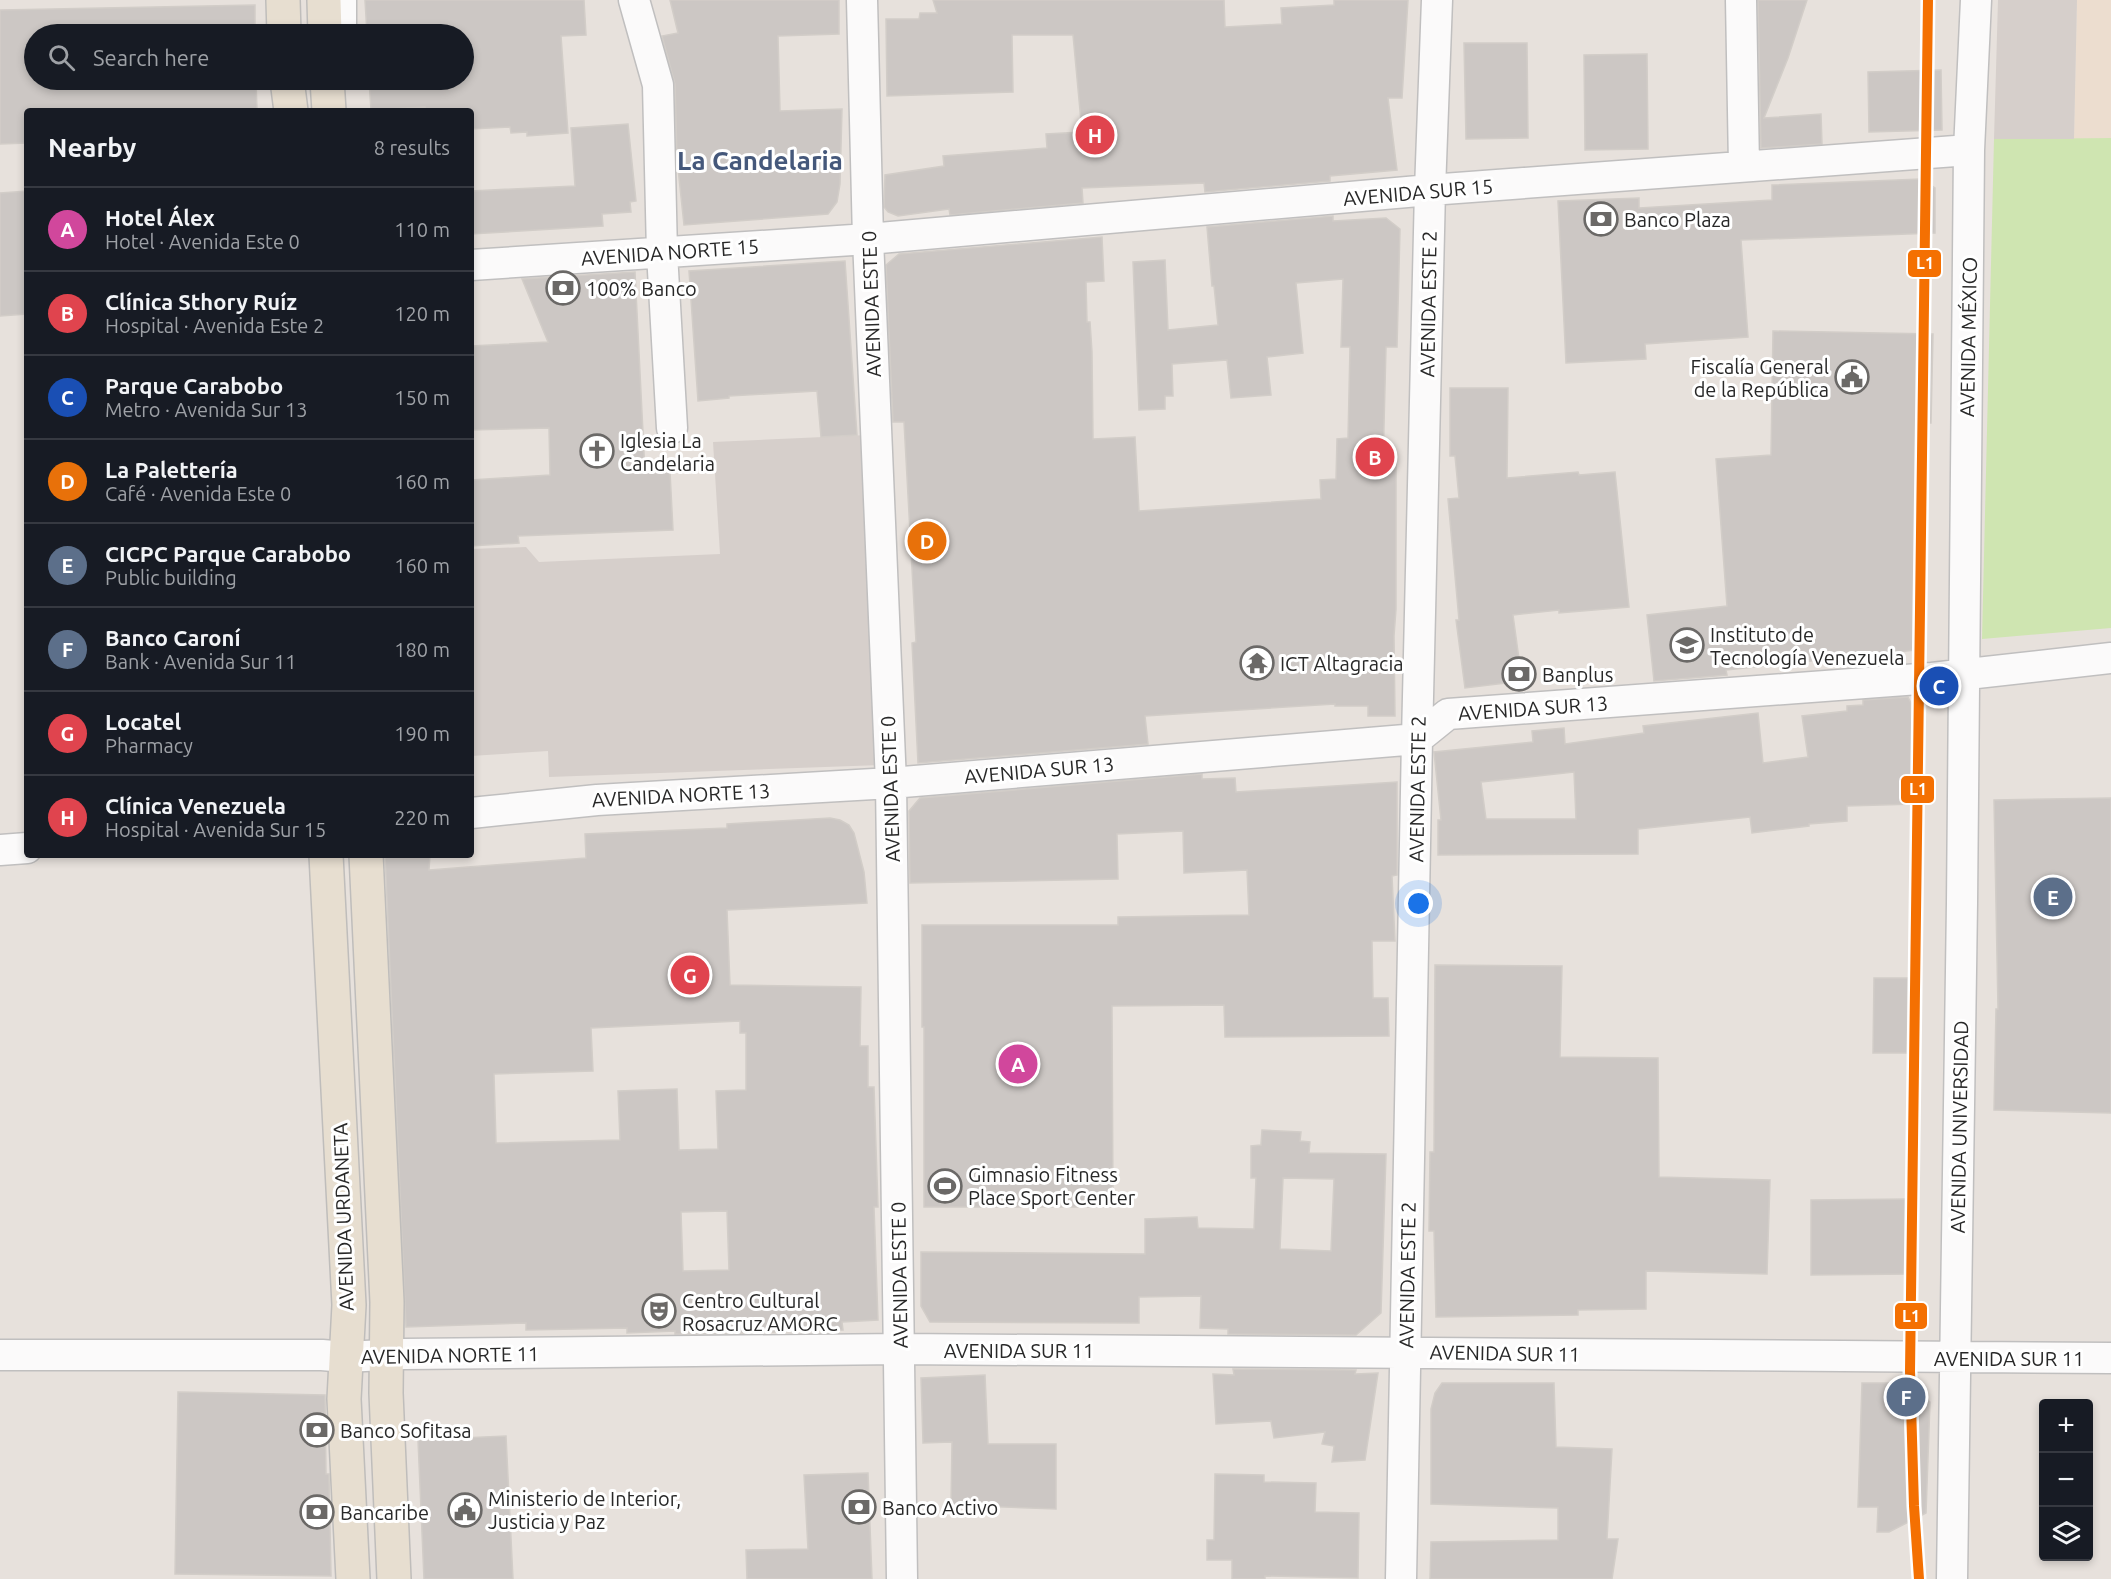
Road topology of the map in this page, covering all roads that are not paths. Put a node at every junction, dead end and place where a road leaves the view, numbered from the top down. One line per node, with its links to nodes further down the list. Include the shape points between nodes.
1 (283, 0): 10 (main road)
2 (297, 0): 11 (main road)
3 (324, 0): 12 (main road)
4 (341, 0): 13 (street)
5 (634, 0): 26 (street, via 658,85)
6 (862, 0): 25 (street, AVENIDA ESTE 0)
7 (1437, 0): 24 (street, AVENIDA ESTE 2)
8 (1741, 0): 23 (street)
9 (1976, 0): 22 (street, AVENIDA MÉXICO)
10 (284, 24)
11 (298, 24)
12 (325, 24)
13 (341, 24)
14 (288, 90): 18 (main road)
15 (298, 90): 19 (main road)
16 (328, 90): 20 (main road)
17 (338, 90): 21 (street)
18 (291, 108)
19 (298, 108)
20 (329, 108)
21 (336, 108)
22 (1969, 150): 23 (street, AVENIDA SUR 15); 30 (street, AVENIDA MÉXICO)
23 (1744, 166): 24 (street, AVENIDA SUR 15)
24 (1430, 190): 25 (street, AVENIDA SUR 15); 31 (street, AVENIDA ESTE 2)
25 (868, 239): 26 (street, AVENIDA NORTE 15); 32 (street, AVENIDA ESTE 0)
26 (662, 253): 27 (street, AVENIDA NORTE 15); 28 (street)
27 (474, 265)
28 (672, 428)
29 (2111, 658): 30 (street, AVENIDA SUR 13)
30 (1964, 675): 31 (street, AVENIDA SUR 13, via 1448,714); 43 (street, AVENIDA UNIVERSIDAD)
31 (1417, 739): 32 (street, AVENIDA SUR 13); 39 (street, AVENIDA ESTE 2)
32 (891, 783): 33 (street, AVENIDA NORTE 13, via 597,800); 38 (street, AVENIDA ESTE 0)
33 (474, 813)
34 (24, 848): 35 (street)
35 (0, 850)
36 (326, 858): 42 (main road, AVENIDA URDANETA, via 349,1305)
37 (366, 858): 41 (main road, AVENIDA URDANETA, via 387,1302)
38 (900, 1349): 39 (street, AVENIDA SUR 11); 41 (street, AVENIDA NORTE 11); 47 (street, AVENIDA ESTE 0)
39 (1406, 1352): 43 (street, AVENIDA SUR 11); 48 (street, AVENIDA ESTE 2)
40 (0, 1355): 42 (street, AVENIDA NORTE 11)
41 (386, 1355): 42 (street, AVENIDA NORTE 11); 46 (main road, AVENIDA URDANETA)
42 (345, 1357): 45 (main road, AVENIDA URDANETA)
43 (1956, 1358): 44 (street, AVENIDA SUR 11); 49 (street, AVENIDA UNIVERSIDAD)
44 (2111, 1358)
45 (353, 1579)
46 (394, 1579)
47 (903, 1579)
48 (1401, 1579)
49 (1952, 1579)

